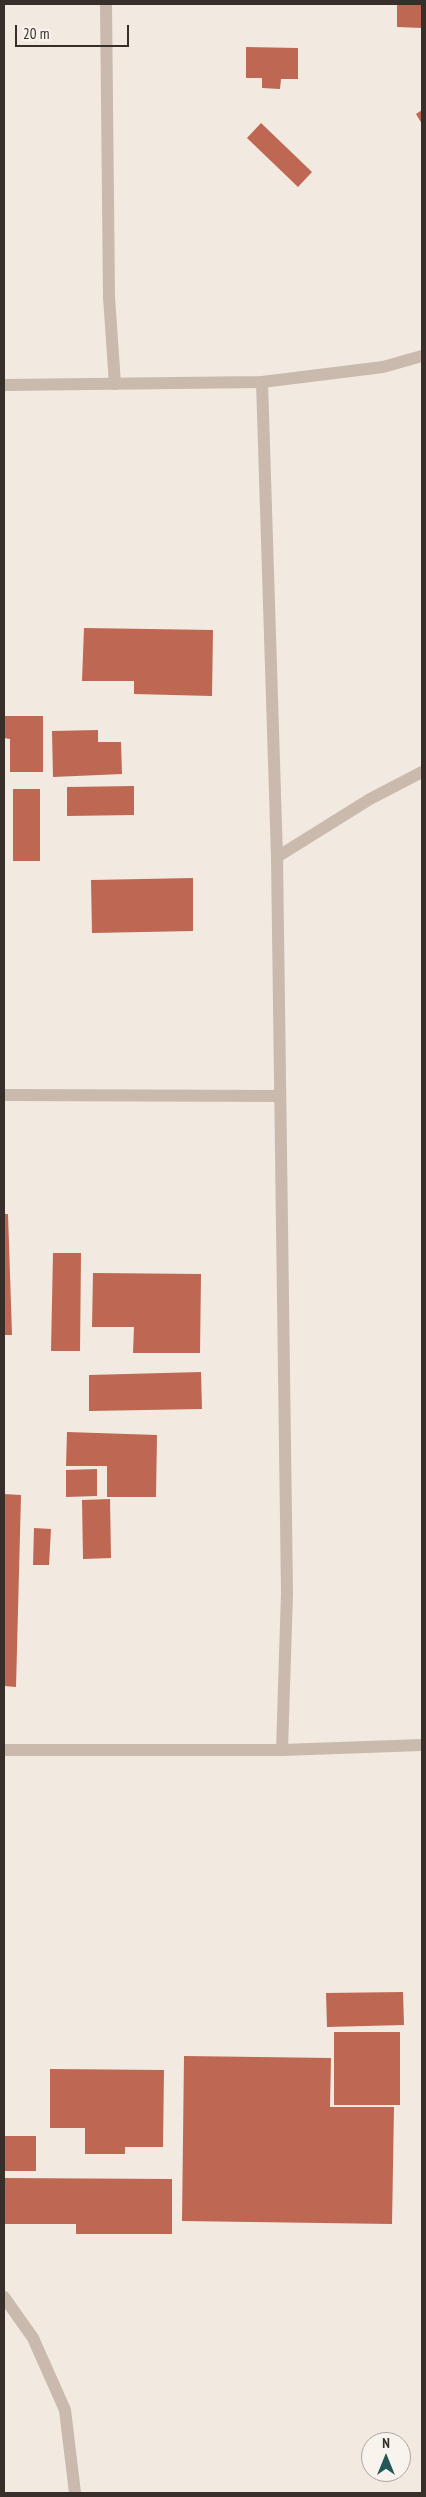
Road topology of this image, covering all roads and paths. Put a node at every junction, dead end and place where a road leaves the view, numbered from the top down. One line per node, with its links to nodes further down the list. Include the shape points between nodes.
1 (106, 4): 4 (street, via 109,297)
2 (422, 356): 3 (street, via 383,367)
3 (262, 382): 4 (street); 7 (street)
4 (115, 384): 5 (street)
5 (4, 385)
6 (422, 772): 7 (street, via 370,799)
7 (277, 857): 9 (street)
8 (4, 1095): 9 (street)
9 (280, 1096): 12 (street, via 287,1593)
10 (422, 1745): 12 (street)
11 (4, 1750): 12 (street)
12 (282, 1750)
13 (4, 2297): 14 (street, via 33,2338 65,2410)
14 (75, 2493)

